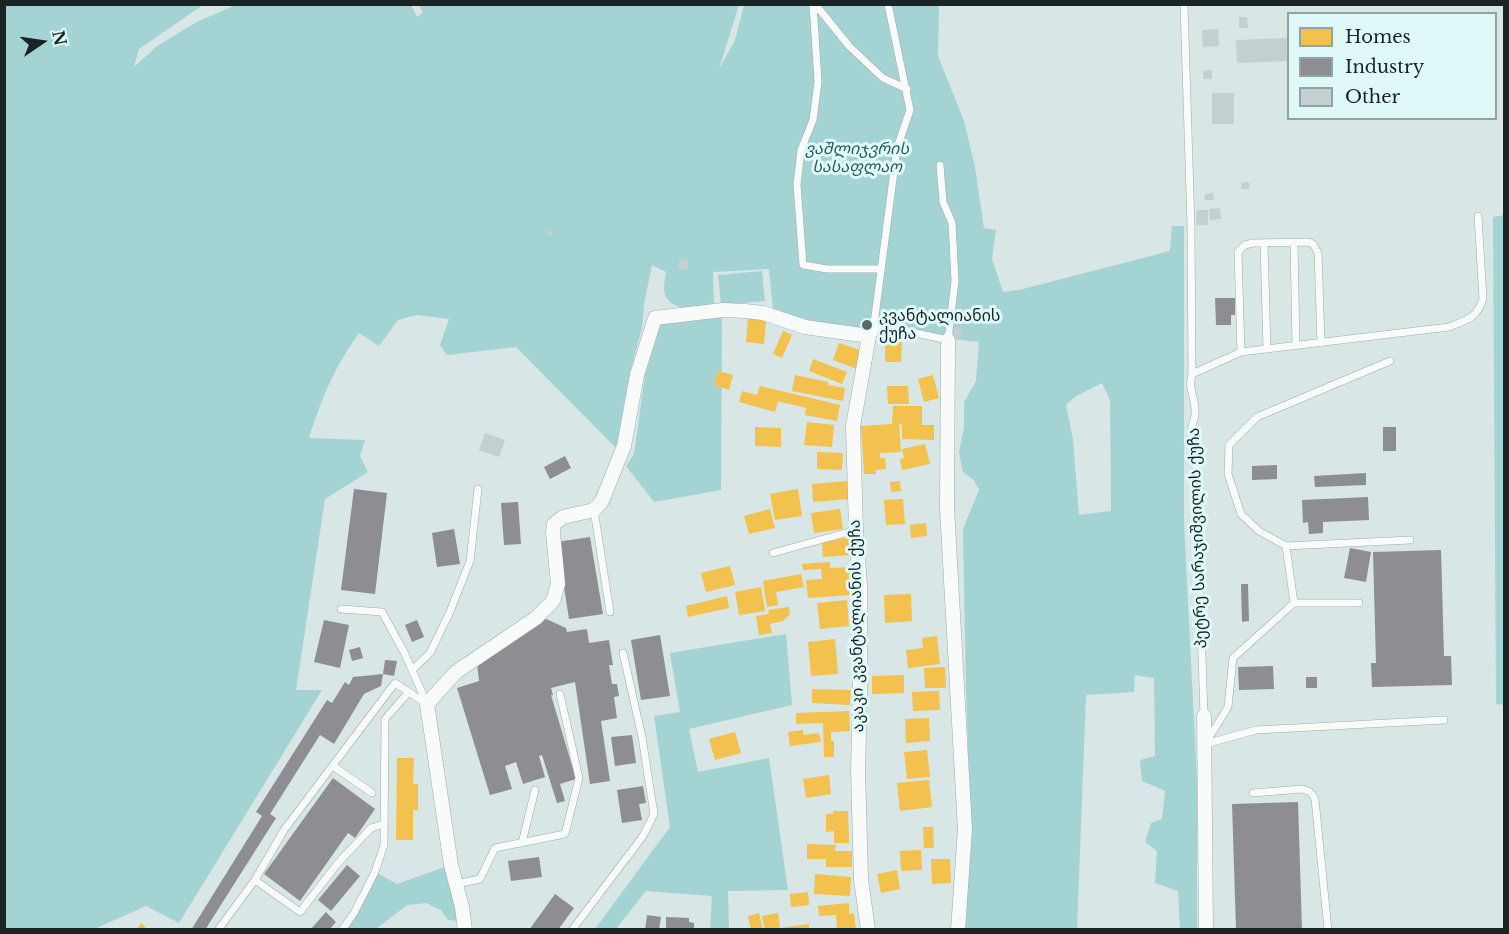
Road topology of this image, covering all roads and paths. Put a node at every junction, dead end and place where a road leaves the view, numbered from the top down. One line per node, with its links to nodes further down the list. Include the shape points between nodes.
1 (814, 4): 4 (lane, via 849,46 883,78); 9 (lane, via 818,82 813,120 801,150 797,185 803,265)
2 (888, 4): 4 (lane)
3 (1184, 4): 17 (lane, პეტრე სარაჯიშვილის ქუჩა)
4 (906, 89): 9 (lane, via 910,110 897,148)
5 (940, 165): 11 (lane, via 943,202 952,223 956,280)
6 (1478, 216): 12 (lane, via 1483,299 1479,312 1449,327)
7 (1264, 243): 8 (lane); 14 (lane); 15 (lane, via 1245,245 1238,252)
8 (1294, 243): 12 (lane, via 1310,242 1318,253); 13 (lane)
9 (880, 269): 10 (lane)
10 (872, 330): 11 (lane); 19 (street, via 805,327 745,311 655,318 637,375 624,447 602,501); 20 (street, აკაკი კვანტალიანის ქუჩა, via 853,426)
11 (948, 339): 49 (street, via 947,507 965,829)
12 (1321, 343): 13 (lane)
13 (1296, 346): 14 (lane)
14 (1267, 349): 15 (lane)
15 (1241, 352): 17 (lane)
16 (1390, 361): 22 (lane, via 1257,417 1229,445 1228,474 1241,514)
17 (1192, 374): 33 (lane, პეტრე სარაჯიშვილის ქუჩა)
18 (478, 489): 29 (lane, via 470,561 430,653)
19 (594, 510): 27 (lane); 32 (street, via 563,517 554,524 558,584 553,601 536,618 456,672)
20 (856, 530): 23 (lane); 48 (street, აკაკი კვანტალიანის ქუჩა, via 860,587 861,879)
21 (1410, 540): 22 (lane)
22 (1286, 546): 24 (lane)
23 (773, 553)
24 (1294, 603): 25 (lane); 35 (lane, via 1233,658 1228,707)
25 (1359, 603)
26 (341, 609): 29 (lane, via 382,612)
27 (610, 612)
28 (622, 653): 47 (lane, via 642,737 654,814 643,836)
29 (412, 670): 32 (lane)
30 (408, 693): 32 (lane); 36 (lane, via 395,683); 40 (lane, via 385,719)
31 (560, 694): 41 (lane, via 579,778 565,834)
32 (427, 704): 43 (street)
33 (1204, 716): 35 (street, პეტრე სარაჯიშვილის ქუჩა)
34 (1444, 720): 35 (lane, via 1256,730)
35 (1205, 744): 50 (street, პეტრე სარაჯიშვილის ქუჩა)
36 (333, 766): 38 (lane); 42 (lane, via 284,830)
37 (535, 790): 41 (lane)
38 (372, 793)
39 (1253, 793): 51 (lane, via 1302,789 1313,794)
40 (384, 824): 42 (lane, via 371,828 300,912); 45 (lane, via 384,845 375,872)
41 (522, 843): 43 (lane, via 495,848 480,879)
42 (255, 880): 44 (lane)
43 (456, 884): 46 (street)
44 (218, 930)
45 (342, 930)
46 (465, 930)
47 (572, 930)
48 (868, 930)
49 (958, 930)
50 (1206, 930)
51 (1328, 930)

